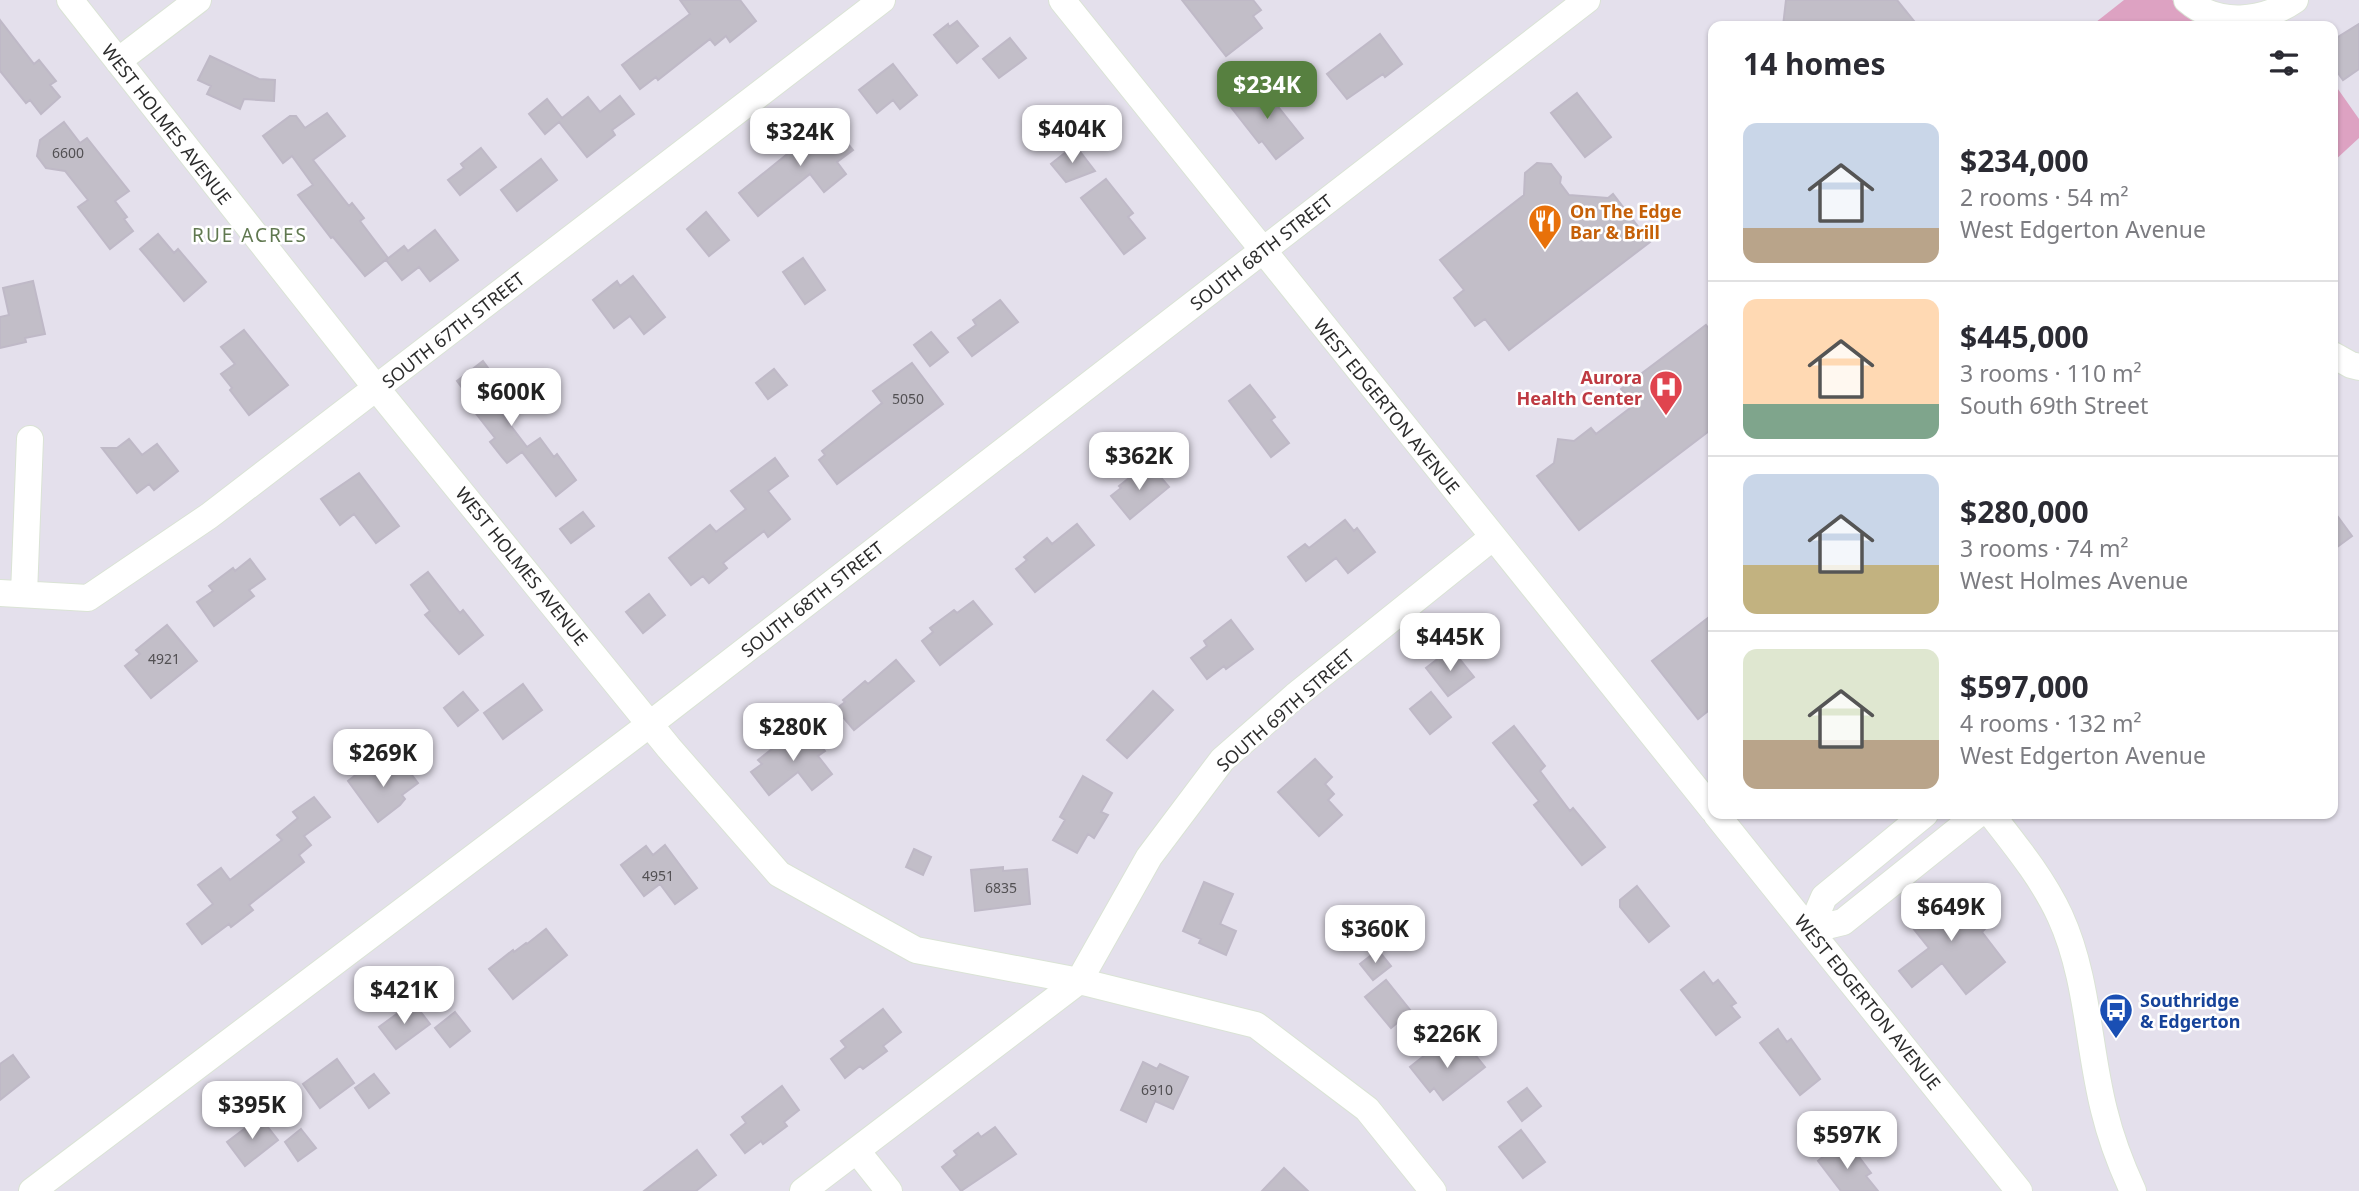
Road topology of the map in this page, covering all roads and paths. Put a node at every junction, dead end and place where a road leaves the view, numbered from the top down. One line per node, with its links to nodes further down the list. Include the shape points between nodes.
1 (70, 0): 8 (street, WEST HOLMES AVENUE)
2 (198, 0): 8 (street)
3 (882, 0): 12 (street, SOUTH 67TH STREET)
4 (1062, 0): 9 (street, WEST EDGERTON AVENUE)
5 (1587, 0): 9 (street, SOUTH 68TH STREET)
6 (2187, 0): 7 (street, via 2217,16 2240,19 2267,15)
7 (2295, 0)
8 (118, 61): 12 (street, WEST HOLMES AVENUE)
9 (1261, 251): 14 (street, WEST EDGERTON AVENUE); 16 (street, SOUTH 68TH STREET)
10 (2338, 358): 11 (street)
11 (2359, 367)
12 (377, 389): 15 (street, SOUTH 67TH STREET, via 209,516 88,598); 16 (street, WEST HOLMES AVENUE)
13 (30, 439): 15 (street)
14 (1493, 537): 17 (street, WEST EDGERTON AVENUE); 23 (street, SOUTH 69TH STREET, via 1222,760 1149,857)
15 (12, 594)
16 (650, 724): 23 (street, WEST HOLMES AVENUE, via 779,874 916,950); 25 (street, SOUTH 68TH STREET)
17 (1708, 803)
18 (1721, 819): 22 (street, WEST EDGERTON AVENUE)
19 (1919, 819): 22 (street, via 1824,897)
20 (1972, 819): 22 (street, via 1843,922)
21 (1996, 819): 30 (street, via 2032,867 2060,917 2077,970 2104,1110)
22 (1810, 930): 29 (street, WEST EDGERTON AVENUE)
23 (1079, 981): 24 (street, SOUTH 69TH STREET); 28 (street, WEST HOLMES AVENUE, via 1256,1025 1367,1109)
24 (857, 1151): 26 (street, SOUTH 69TH STREET); 27 (street)
25 (33, 1191)
26 (803, 1191)
27 (889, 1191)
28 (1433, 1191)
29 (2019, 1191)
30 (2133, 1191)

